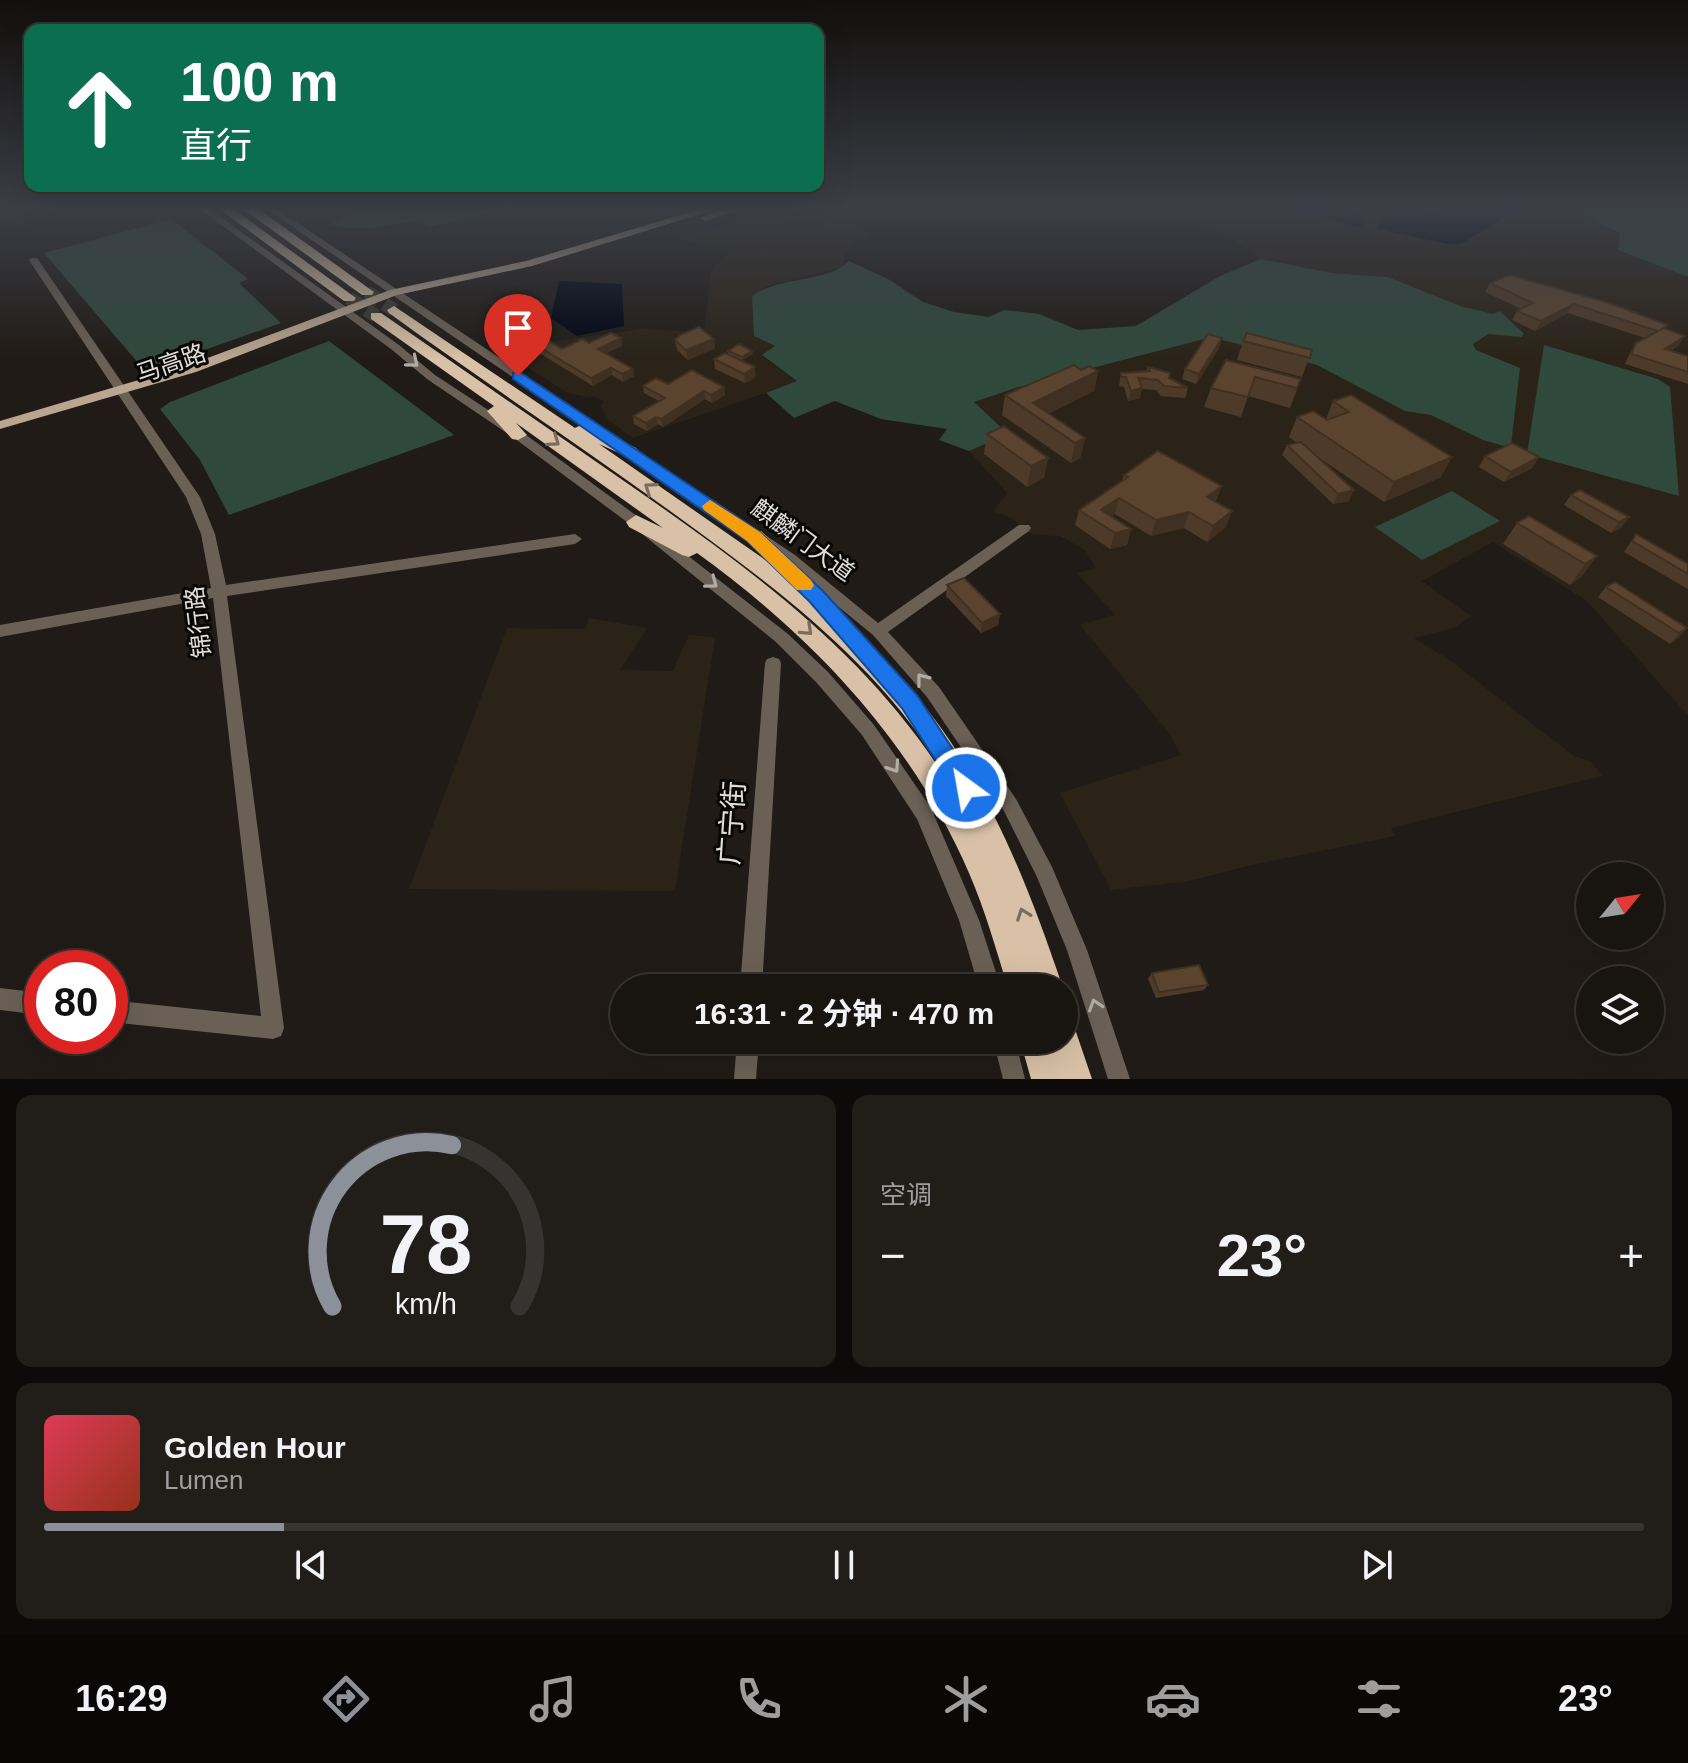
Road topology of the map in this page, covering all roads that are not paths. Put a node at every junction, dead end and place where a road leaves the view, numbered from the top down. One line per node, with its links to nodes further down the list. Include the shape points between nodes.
1 (275, 258): 9 (street)
2 (286, 258): 9 (highway)
3 (319, 258): 7 (highway)
4 (333, 258): 8 (street, 麒麟门大道)
5 (553, 258): 8 (main road, 马高路, via 534,273)
6 (34, 260): 11 (street, 锦行路)
7 (367, 292)
8 (392, 305): 9 (main road, 马高路); 10 (highway); 12 (highway); 16 (street, 麒麟门大道)
9 (348, 308): 11 (main road, 马高路, via 244,361); 14 (street, one-way to 14, via 431,377)
10 (469, 381): 14 (highway); 21 (highway, one-way to 21)
11 (125, 396): 13 (main road, 马高路); 15 (main road, 马高路); 22 (street, 锦行路, via 193,497 208,534)
12 (533, 405): 16 (highway); 25 (highway, one-way to 12, via 785,585)
13 (0, 425)
14 (518, 435): 17 (street)
15 (0, 436)
16 (630, 452): 19 (street, 麒麟门大道)
17 (636, 522): 21 (highway); 28 (street, one-way to 28, via 782,638 868,730 924,814)
18 (1024, 528): 24 (street)
19 (754, 536): 24 (street, 麒麟门大道); 25 (highway, via 816,596)
20 (575, 539): 22 (street)
21 (749, 581): 29 (highway, one-way to 29, via 844,665 902,731 963,826)
22 (218, 592): 23 (street); 33 (street, 锦行路, via 273,1028)
23 (0, 631)
24 (878, 631): 42 (street, 麒麟门大道, one-way to 24, via 1077,950 1010,805 933,692)
25 (863, 653): 30 (highway, one-way to 25, via 1003,861 978,810 909,701)
26 (773, 663): 27 (street, 广宁街)
27 (752, 974)
28 (986, 974)
29 (1018, 974)
30 (1043, 974)
31 (0, 999): 32 (street)
32 (24, 1002)
33 (128, 1013)
34 (747, 1054): 38 (street)
35 (1008, 1054): 39 (street)
36 (1040, 1054): 40 (highway)
37 (1068, 1054): 41 (highway)
38 (745, 1079)
39 (1014, 1079)
40 (1047, 1079)
41 (1076, 1079)
42 (1119, 1079)

